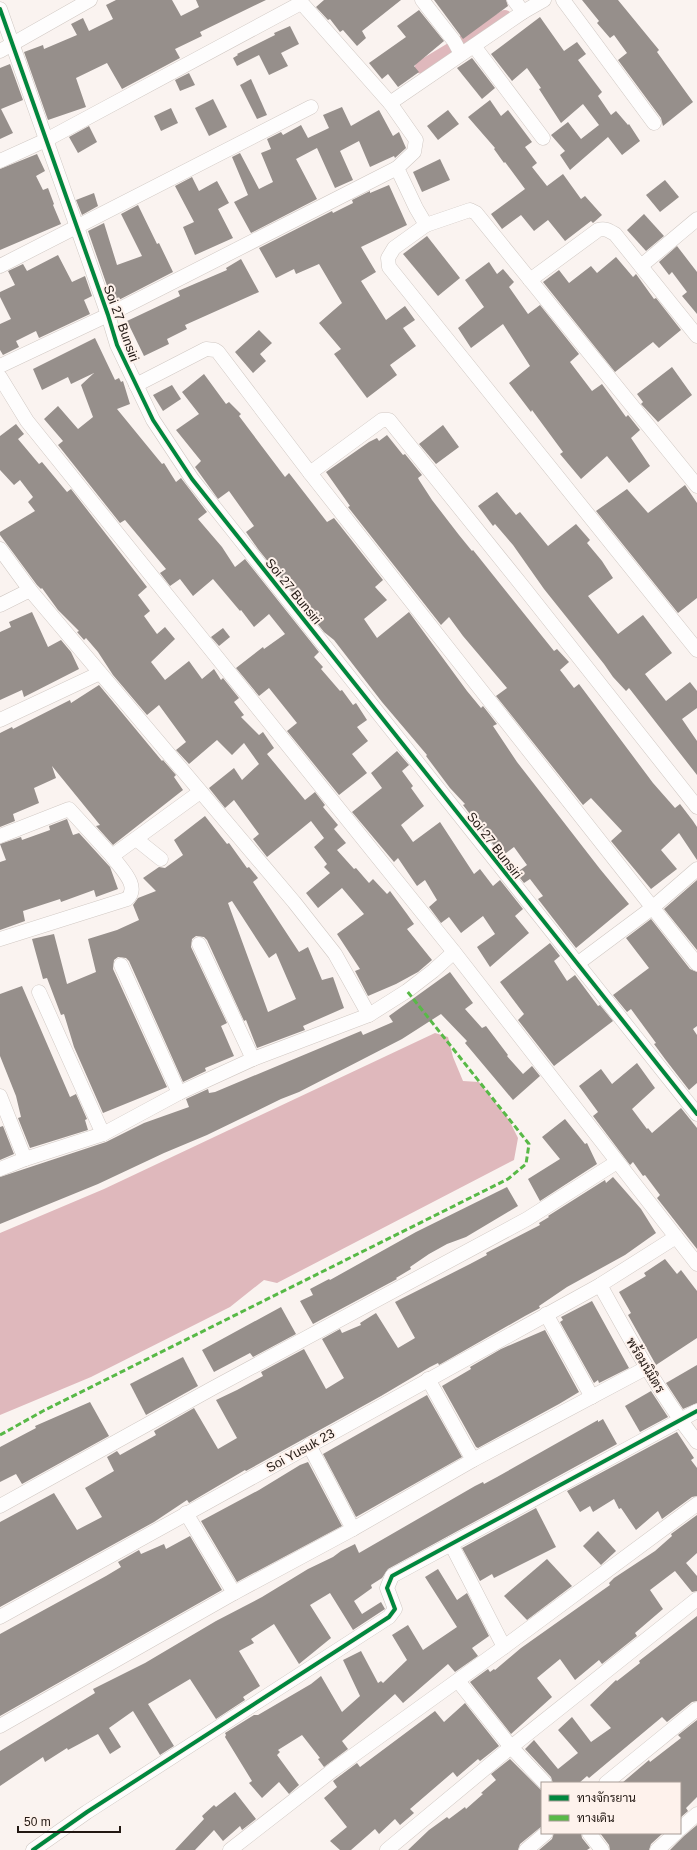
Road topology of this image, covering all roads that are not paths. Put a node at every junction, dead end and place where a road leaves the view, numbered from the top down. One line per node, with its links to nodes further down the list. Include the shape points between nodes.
1 (90, 0): 8 (street)
2 (422, 0): 10 (street)
3 (544, 0): 6 (street)
4 (563, 0): 14 (street)
5 (300, 1): 12 (street); 16 (street)
6 (519, 8): 9 (street)
7 (0, 9): 8 (street, Soi 27 Bunsiri)
8 (13, 44): 11 (street); 16 (street, Soi 27 Bunsiri)
9 (474, 46): 10 (street); 15 (street)
10 (458, 49): 12 (street)
11 (0, 50)
12 (390, 103): 18 (street, via 416,140 414,152)
13 (311, 107): 21 (street)
14 (654, 123)
15 (543, 138)
16 (46, 140): 17 (street); 21 (street, Soi 27 Bunsiri)
17 (0, 161)
18 (397, 168): 20 (street); 25 (street)
19 (697, 219): 23 (street)
20 (426, 225): 24 (street, via 470,210 474,211); 35 (street, via 394,248 388,258 389,267)
21 (76, 228): 22 (street); 25 (street, Soi 27 Bunsiri)
22 (0, 266)
23 (641, 266): 24 (street, via 615,234 604,228); 26 (street)
24 (530, 280): 31 (street)
25 (108, 315): 27 (street); 28 (street, Soi 27 Bunsiri, via 117,345)
26 (697, 336)
27 (0, 366)
28 (130, 374): 30 (street, via 206,349 215,350); 49 (street, Soi 27 Bunsiri, via 152,420 192,479)
29 (0, 377): 48 (street, via 24,417)
30 (310, 473): 39 (street, via 382,420 388,420); 45 (street)
31 (697, 486)
32 (0, 549): 33 (street)
33 (30, 590): 34 (street); 36 (street)
34 (0, 605)
35 (697, 650)
36 (100, 673): 37 (street); 38 (street)
37 (0, 720)
38 (200, 792): 41 (street); 53 (street, via 336,954)
39 (697, 807)
40 (0, 836): 42 (street, via 68,809)
41 (136, 839): 42 (street); 43 (street)
42 (112, 856): 46 (street, via 132,885 132,891 127,899)
43 (161, 859)
44 (697, 869): 45 (street)
45 (652, 908): 49 (street); 50 (street)
46 (0, 939)
47 (199, 944): 54 (street)
48 (454, 952): 53 (street, via 403,994); 60 (street)
49 (577, 964): 57 (street, Soi 27 Bunsiri)
50 (697, 964)
51 (121, 965): 55 (street)
52 (39, 992): 58 (street)
53 (369, 1015): 54 (street)
54 (253, 1059): 55 (street)
55 (179, 1093): 58 (street)
56 (0, 1096): 59 (street)
57 (697, 1114)
58 (103, 1134): 59 (street)
59 (25, 1159): 61 (street)
60 (617, 1162): 62 (street); 75 (street, via 527,1219)
61 (0, 1170)
62 (676, 1237): 63 (street); 64 (street, Soi Yusuk 23)
63 (697, 1264)
64 (600, 1284): 65 (street, Soi Yusuk 23); 66 (street, พร้อมนิมิตร)
65 (546, 1314): 67 (street, Soi Yusuk 23); 68 (street)
66 (646, 1368): 68 (street); 70 (street, พร้อมนิมิตร)
67 (428, 1379): 72 (street, Soi Yusuk 23); 73 (street)
68 (592, 1397): 73 (street)
69 (697, 1411): 70 (street)
70 (680, 1421): 71 (street, พร้อมนิมิตร); 78 (street)
71 (697, 1442)
72 (309, 1445): 76 (street, Soi Yusuk 23); 77 (street)
73 (473, 1460): 77 (street)
74 (697, 1504): 82 (street)
75 (0, 1506)
76 (186, 1513): 79 (street); 81 (street, Soi Yusuk 23)
77 (353, 1530): 79 (street)
78 (451, 1544): 82 (street); 94 (street, via 392,1576 387,1588 395,1609 389,1617)
79 (234, 1594): 85 (street)
80 (697, 1599): 86 (street)
81 (0, 1617)
82 (504, 1647): 83 (street)
83 (458, 1681): 86 (street); 95 (street, via 333,1770)
84 (697, 1709): 88 (street)
85 (0, 1726)
86 (511, 1747): 87 (street); 96 (street)
87 (544, 1782)
88 (607, 1782)
89 (697, 1814): 90 (street)
90 (681, 1828)
91 (545, 1834): 97 (street)
92 (590, 1834): 98 (street)
93 (675, 1834): 99 (street)
94 (33, 1850)
95 (230, 1850)
96 (387, 1850)
97 (526, 1850)
98 (602, 1850)
99 (656, 1850)

